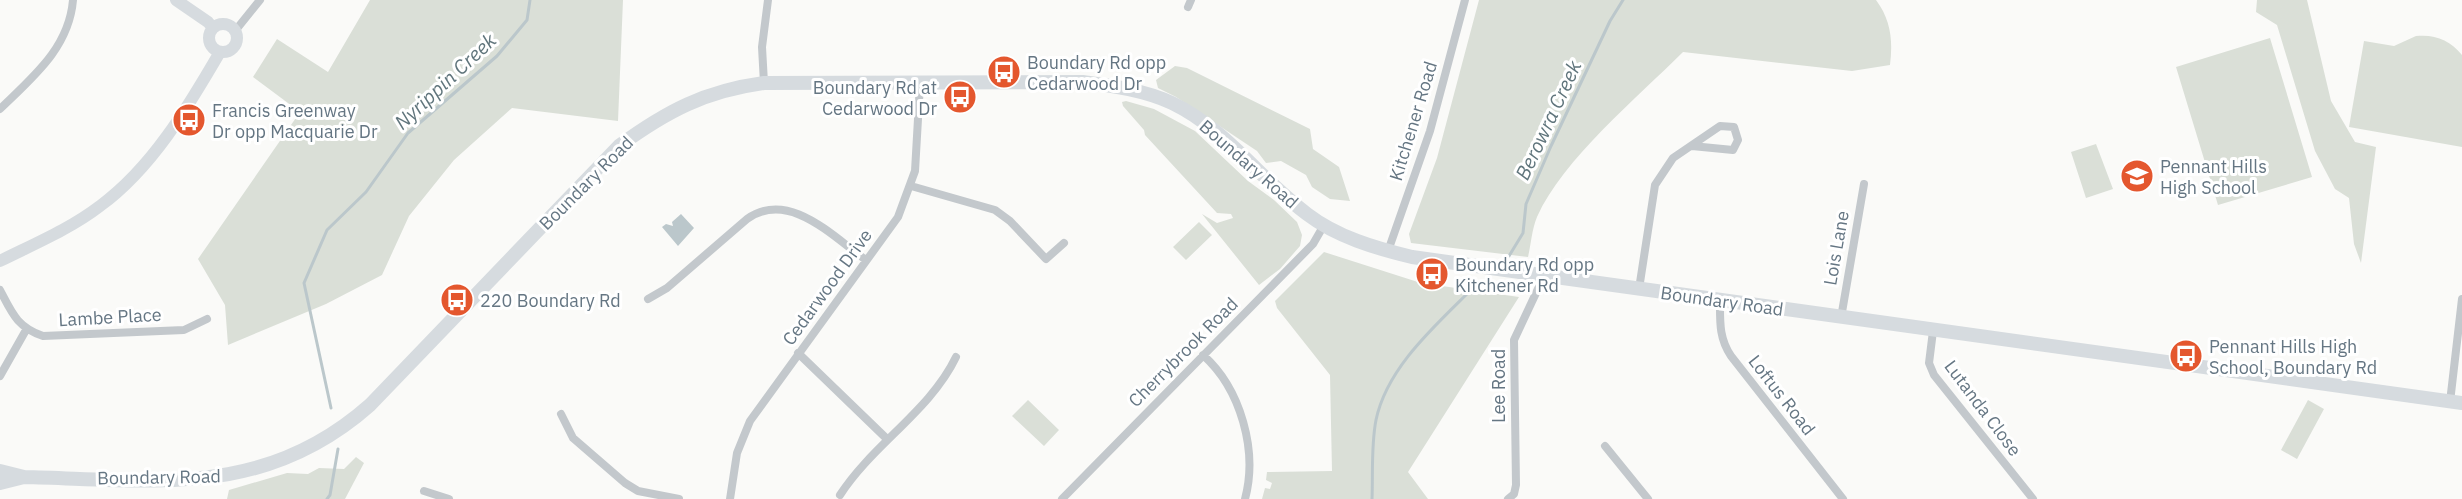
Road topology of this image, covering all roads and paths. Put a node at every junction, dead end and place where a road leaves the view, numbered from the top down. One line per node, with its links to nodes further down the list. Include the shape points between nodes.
1 (73, 0): 11 (street, via 68,28 56,51)
2 (176, 0): 6 (main road)
3 (261, 0): 7 (street)
4 (768, 0): 9 (street, via 762,46)
5 (1465, 0): 17 (street, Kitchener Road, via 1430,131)
6 (213, 28): 7 (main road, via 225,24); 8 (main road, via 210,44)
7 (235, 31): 8 (main road, via 234,46)
8 (220, 52): 19 (main road, via 158,148 132,178 79,221)
9 (764, 83): 10 (main road, Boundary Road); 39 (main road, Boundary Road, via 731,88 680,106 619,146 370,405 327,440 296,456 229,476 187,480)
10 (920, 84): 14 (street, Cedarwood Drive); 15 (main road, Boundary Road, via 1083,82 1143,92 1198,119 1255,165 1284,196)
11 (0, 109)
12 (1692, 146): 12 (street, via 1720,126 1734,128 1738,140 1733,150); 21 (street, via 1673,158 1655,185)
13 (1864, 184): 26 (street, Lois Lane)
14 (912, 186): 16 (street, via 994,210 1046,259); 18 (street, Cedarwood Drive, via 898,217)
15 (1324, 225): 17 (main road, Boundary Road); 31 (street, Cherrybrook Road, via 1313,244)
16 (1064, 243)
17 (1388, 251): 20 (main road, Boundary Road)
18 (866, 260): 23 (street, via 798,212 762,211); 30 (street, Cedarwood Drive)
19 (0, 261)
20 (1544, 276): 21 (main road, Boundary Road); 48 (street, Lee Road, via 1515,340 1516,485)
21 (1639, 289): 25 (main road, Boundary Road)
22 (0, 290): 28 (street)
23 (648, 299)
24 (2462, 299): 34 (street)
25 (1720, 301): 26 (main road, Boundary Road); 50 (street, Loftus Road, via 1723,344)
26 (1841, 318): 29 (main road, Boundary Road)
27 (207, 319): 28 (street, Lambe Place, via 184,330 62,337)
28 (26, 330): 33 (street)
29 (1933, 331): 34 (main road, Boundary Road); 51 (street, Lutanda Close, via 1929,363 1934,375)
30 (798, 354): 36 (street); 45 (street, Cedarwood Drive, via 750,421 737,453)
31 (1203, 356): 46 (street, Cherrybrook Road); 47 (street, via 1225,381 1247,436 1250,465)
32 (956, 357): 36 (street, via 942,383)
33 (0, 376)
34 (2456, 402)
35 (561, 414): 44 (street, via 573,438 625,483 638,491)
36 (887, 439): 42 (street)
37 (1605, 446): 49 (street)
38 (0, 471): 39 (main road, Boundary Road)
39 (24, 477): 40 (main road, Boundary Road)
40 (0, 483)
41 (423, 490): 43 (street)
42 (840, 495)
43 (449, 499)
44 (679, 499)
45 (730, 499)
46 (1062, 499)
47 (1245, 499)
48 (1508, 499)
49 (1648, 499)
50 (1843, 499)
51 (2033, 499)

